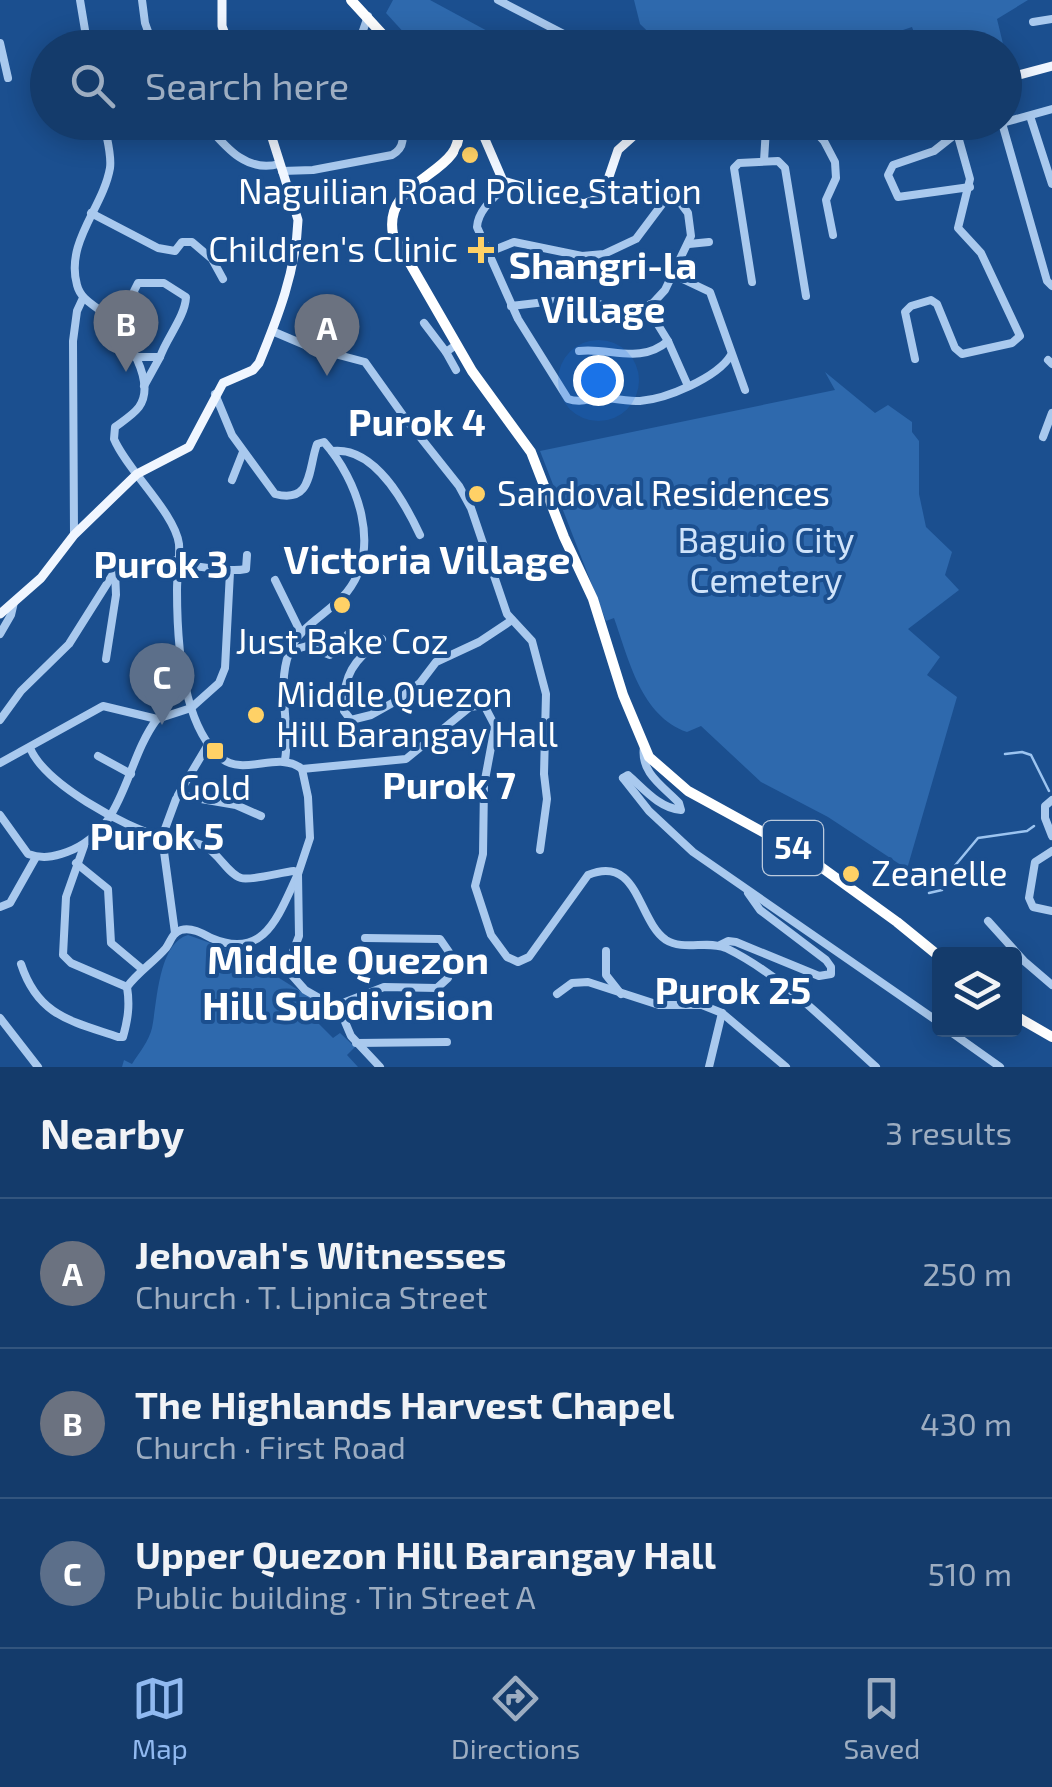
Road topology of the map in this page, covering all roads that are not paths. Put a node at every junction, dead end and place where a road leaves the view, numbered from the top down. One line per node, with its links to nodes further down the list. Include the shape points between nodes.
1 (80, 0): 9 (street)
2 (142, 0): 10 (street)
3 (222, 0): 11 (main road)
4 (351, 0): 6 (highway)
5 (498, 0): 14 (street)
6 (368, 16): 12 (street); 13 (highway)
7 (1052, 18): 8 (street)
8 (1033, 22)
9 (85, 30)
10 (148, 30)
11 (223, 30)
12 (364, 30)
13 (380, 30)
14 (556, 30)
15 (0, 43): 18 (street)
16 (1052, 66): 17 (main road)
17 (1022, 74)
18 (8, 78)
19 (1052, 109): 20 (street)
20 (1030, 116): 21 (street); 37 (street)
21 (1022, 118)
22 (106, 140): 39 (street, via 110,166)
23 (223, 140): 35 (street, via 248,164)
24 (272, 140): 35 (main road)
25 (403, 140): 35 (street, via 392,155 313,170)
26 (459, 140): 56 (highway, 54, via 452,155 400,197 391,217 395,239)
27 (484, 140): 36 (main road)
28 (629, 140): 36 (main road, via 618,150 598,201 584,204)
29 (765, 140): 34 (street)
30 (823, 140): 40 (street, via 835,162 826,200)
31 (944, 140): 38 (street, via 934,151 893,165 888,176 898,197)
32 (960, 140): 38 (street)
33 (1007, 140): 47 (street)
34 (764, 161): 46 (street, via 734,168); 48 (street, via 784,165)
35 (280, 168): 54 (main road, via 298,220 291,276)
36 (509, 184): 43 (street, via 477,220)
37 (1052, 184)
38 (970, 188): 61 (street, via 958,228 980,254 1020,336 962,354 931,300 906,312)
39 (91, 213): 45 (street, via 158,248 175,251 192,242); 49 (street, via 76,263)
40 (833, 236)
41 (708, 242): 42 (street)
42 (689, 244): 43 (street, via 691,226 676,197 662,202 636,239 604,254 514,242); 44 (street)
43 (488, 252): 50 (street)
44 (672, 274): 51 (street); 58 (street, via 710,292)
45 (224, 280)
46 (752, 282)
47 (1052, 286)
48 (806, 296)
49 (83, 298): 60 (street, via 113,322); 73 (street, via 72,342)
50 (511, 306): 51 (street, via 580,298 616,309); 64 (street, via 568,399 644,400)
51 (647, 307): 55 (street)
52 (150, 309): 59 (street, via 136,301 138,283 164,283 186,297)
53 (424, 323): 56 (street)
54 (272, 331): 66 (main road, via 253,370 228,378); 82 (street, via 370,366 465,496)
55 (668, 340): 57 (street, via 633,355); 64 (street)
56 (451, 348): 62 (street); 93 (highway, 54, via 532,452)
57 (579, 350)
58 (730, 355): 64 (street); 65 (street)
59 (160, 356): 60 (street); 63 (street)
60 (135, 357): 63 (street)
61 (914, 359)
62 (456, 370)
63 (144, 386): 71 (street, via 142,403 113,433)
64 (688, 386)
65 (744, 390)
66 (214, 394): 70 (street); 71 (main road, via 188,447)
67 (1052, 414): 68 (street)
68 (1044, 437)
69 (332, 451): 70 (street, via 324,442 316,444 306,484 290,497 275,494); 74 (street, via 356,454 382,475); 83 (street, via 361,509 359,573)
70 (243, 452): 72 (street)
71 (138, 474): 73 (main road); 76 (street, via 176,534)
72 (232, 480)
73 (74, 535): 80 (main road)
74 (420, 535)
75 (248, 554): 78 (street, via 246,569)
76 (178, 562): 77 (street); 78 (street); 89 (street, via 182,668)
77 (115, 571): 88 (street); 91 (street, via 70,644)
78 (230, 572): 89 (street, via 225,668)
79 (274, 580): 83 (street)
80 (14, 602): 81 (main road); 84 (street)
81 (0, 614)
82 (512, 620): 86 (street, via 436,662 396,701 351,720 344,711 347,676); 108 (street, via 532,640 546,694 547,799)
83 (301, 633): 87 (street)
84 (0, 634)
85 (348, 634): 87 (street, via 330,655 307,646)
86 (382, 639)
87 (290, 651): 96 (street, via 282,683)
88 (106, 659)
89 (191, 708): 90 (street); 92 (street)
90 (157, 719): 94 (street, via 103,706); 99 (street)
91 (0, 720)
92 (209, 743): 96 (street, via 227,762); 100 (street)
93 (644, 747): 113 (street, via 647,770 681,810 648,795 628,775 624,782 676,837); 120 (highway, 54, via 688,791 792,847)
94 (30, 748): 97 (street); 103 (street, via 52,778)
95 (98, 756): 99 (street)
96 (286, 760): 98 (street)
97 (0, 763)
98 (302, 770): 112 (street, via 310,838); 119 (street, via 406,758 470,706 484,705 496,726 475,886 506,957 529,957 582,880 607,870 628,881 672,944)
99 (132, 774): 103 (street)
100 (177, 797): 104 (street, via 236,805); 106 (street)
101 (1052, 800): 105 (street, via 1044,812)
102 (0, 815): 110 (street)
103 (113, 815): 106 (street); 107 (street)
104 (261, 816)
105 (1052, 836)
106 (162, 837): 112 (street, via 210,849 242,878); 117 (street)
107 (85, 844): 110 (street); 111 (street)
108 (540, 850)
109 (1052, 851): 115 (street, via 1035,862 1029,898 1034,907)
110 (36, 857): 114 (street, via 10,903)
111 (76, 864): 123 (street, via 108,888 111,943); 125 (street, via 66,897 63,954 71,964)
112 (298, 874): 117 (street, via 272,923 252,944 237,947 186,929); 128 (street, via 299,936 290,973)
113 (746, 890): 119 (street, via 760,910 826,960 832,974 819,976 736,942); 131 (street)
114 (0, 908)
115 (1052, 911)
116 (988, 921): 124 (street)
117 (174, 933): 123 (street)
118 (365, 938): 128 (street, via 440,939 449,952 448,978 437,988 384,987)
119 (720, 946): 141 (street, via 770,974)
120 (932, 950)
121 (606, 951): 127 (street, via 606,975)
122 (22, 964): 125 (street, via 32,993 46,1006 118,1037 130,1003)
123 (142, 969): 125 (street)
124 (1052, 984)
125 (127, 987)
126 (557, 994): 127 (street, via 579,982)
127 (621, 994): 129 (street, via 658,1005 693,1002)
128 (335, 1006): 135 (street)
129 (722, 1013): 139 (street); 140 (street)
130 (0, 1018): 137 (street)
131 (932, 1018)
132 (1022, 1020): 133 (highway)
133 (1052, 1036)
134 (958, 1037): 142 (street)
135 (356, 1042): 136 (street); 138 (street)
136 (447, 1042)
137 (38, 1067)
138 (380, 1067)
139 (709, 1067)
140 (786, 1067)
141 (876, 1067)
142 (1000, 1067)

